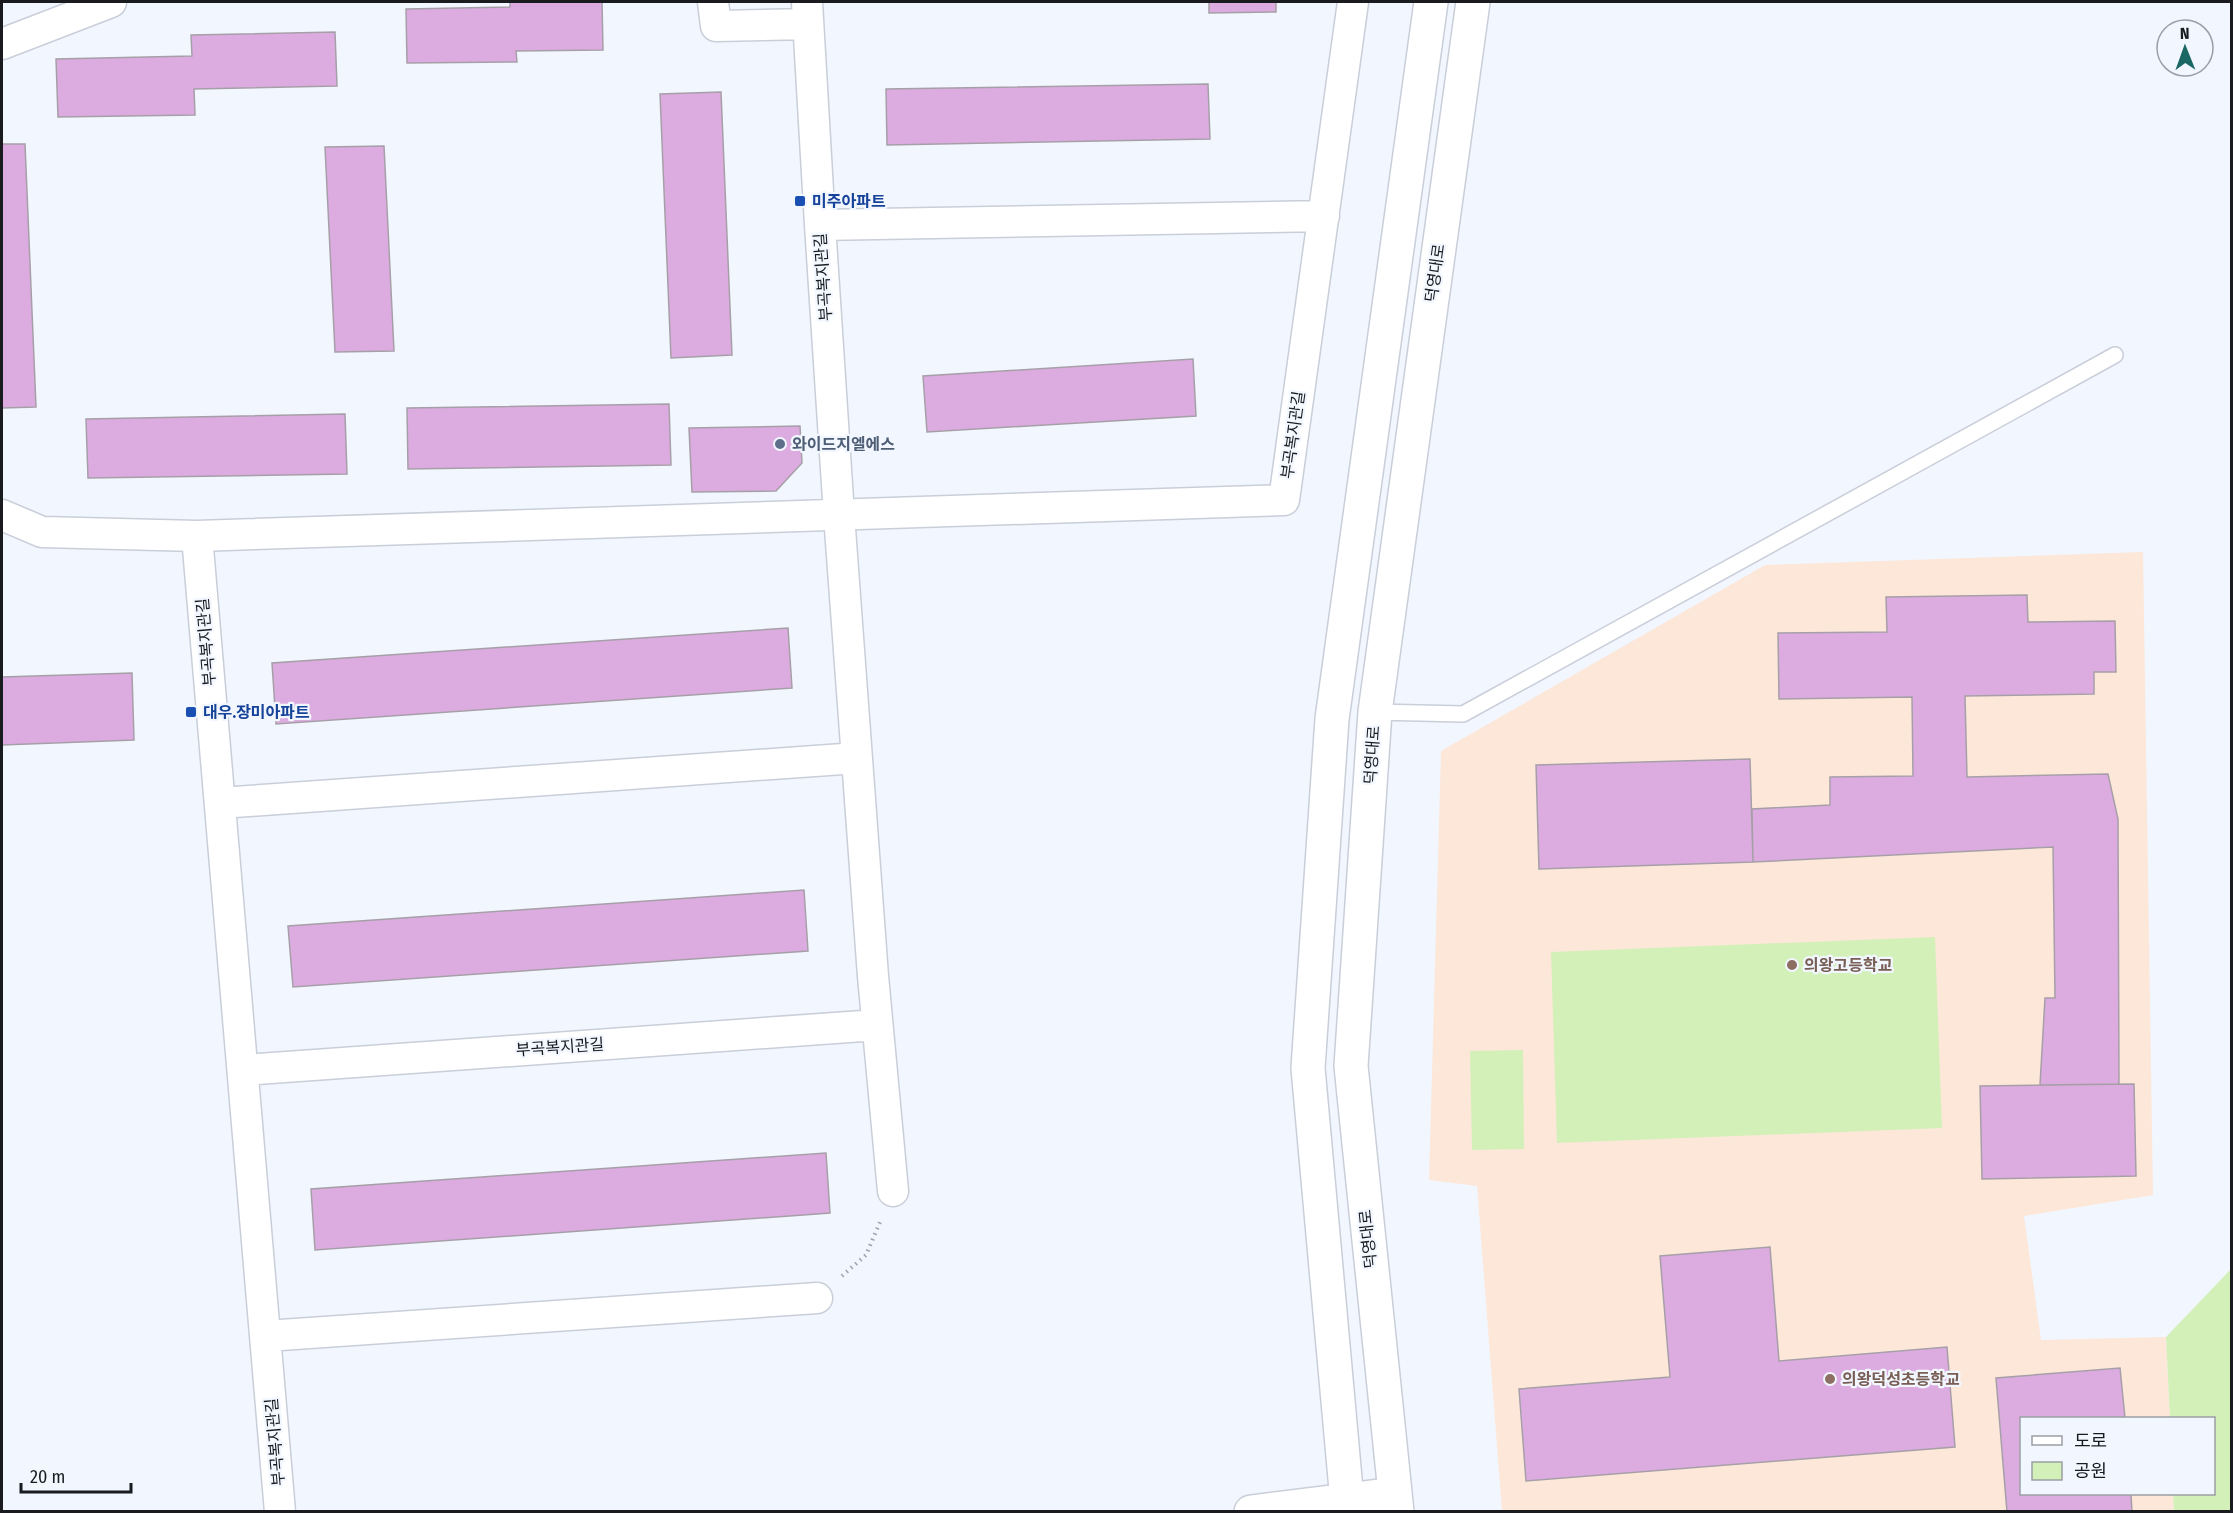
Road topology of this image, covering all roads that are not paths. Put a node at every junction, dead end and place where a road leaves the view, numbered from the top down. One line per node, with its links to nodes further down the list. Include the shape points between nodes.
1 (111, 2): 7 (street)
2 (713, 2): 6 (street, via 716,26)
3 (1353, 2): 8 (street, 부곡복지관길)
4 (1431, 2): 23 (street, via 1332,719 1308,1068)
5 (1473, 2): 14 (street, 덕영대로)
6 (808, 13): 9 (street, 부곡복지관길)
7 (2, 44)
8 (1323, 216): 9 (street); 12 (street, 부곡복지관길, via 1284,500)
9 (820, 225): 12 (street, 부곡복지관길)
10 (2115, 355): 14 (lane, via 1462,714)
11 (2, 515): 13 (street, via 42,532)
12 (839, 515): 13 (street); 15 (street, 부곡복지관길)
13 (197, 536): 16 (street, 부곡복지관길)
14 (1375, 712): 22 (street, 덕영대로, via 1351,1066)
15 (857, 758): 16 (street); 17 (street, 부곡복지관길)
16 (220, 803): 18 (street, 부곡복지관길)
17 (878, 1025): 18 (street, 부곡복지관길); 19 (street, 부곡복지관길)
18 (243, 1070): 21 (street, 부곡복지관길)
19 (892, 1191)
20 (817, 1298): 21 (street)
21 (266, 1336): 24 (street, 부곡복지관길)
22 (1396, 1503): 23 (street)
23 (1348, 1506): 25 (street)
24 (280, 1512)
25 (1251, 1512)

